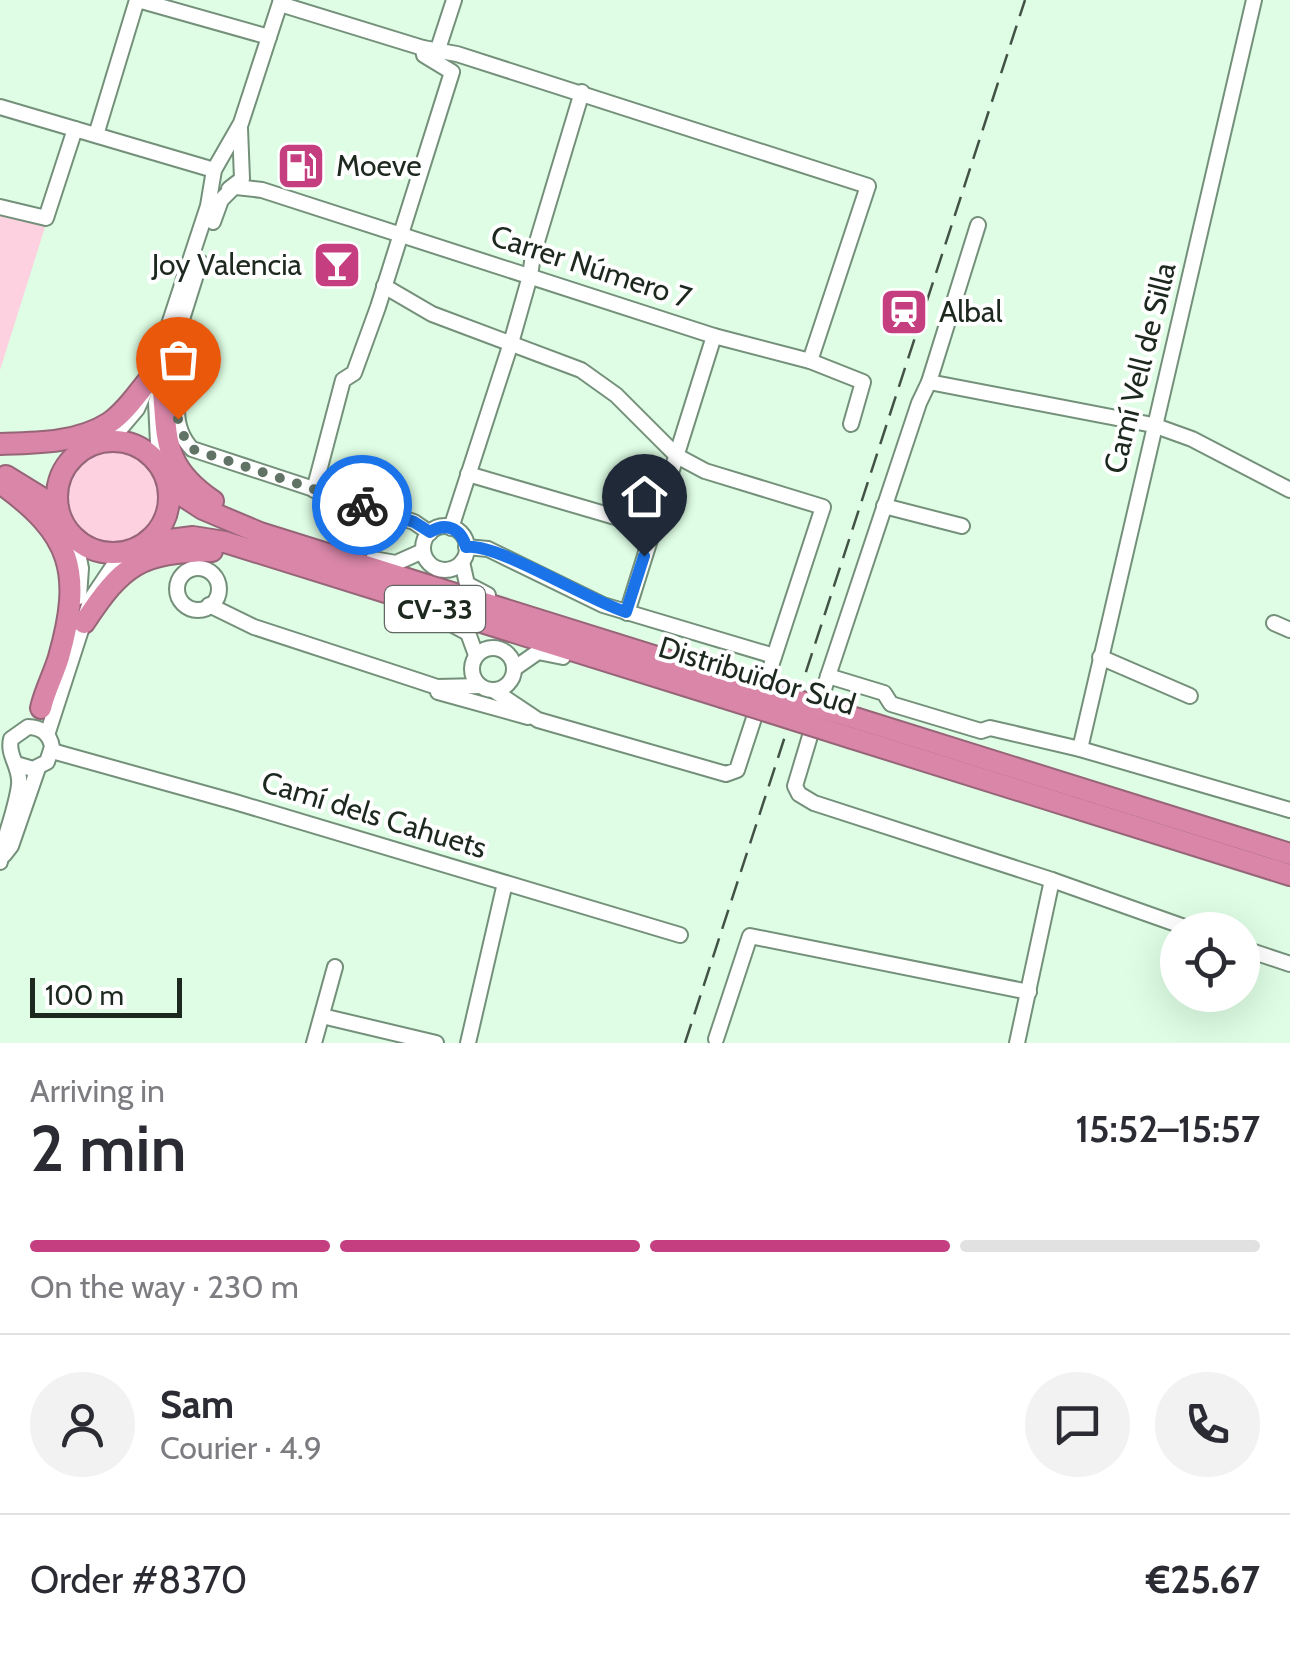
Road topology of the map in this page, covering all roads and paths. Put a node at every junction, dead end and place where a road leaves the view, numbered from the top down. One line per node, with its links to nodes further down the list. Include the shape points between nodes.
1 (137, 0): 5 (street); 11 (street)
2 (454, 0): 6 (street)
3 (1254, 0): 26 (street, Camí Vell de Silla)
4 (281, 2): 5 (street); 6 (street)
5 (269, 37): 9 (street)
6 (430, 49): 7 (street); 16 (street, via 424,55 452,72)
7 (582, 92): 17 (street); 22 (street, via 868,186)
8 (0, 107): 10 (street)
9 (241, 123): 12 (street); 13 (street)
10 (76, 130): 11 (street); 14 (street, via 46,218)
11 (96, 136): 12 (street)
12 (216, 172): 13 (street, via 224,189); 13 (street, Carrer Número 7, via 232,162); 23 (street)
13 (237, 179): 16 (street, Carrer Número 7); 21 (street, via 218,207)
14 (0, 207)
15 (978, 225): 24 (street)
16 (400, 235): 17 (street, Carrer Número 7); 18 (street)
17 (530, 276): 19 (street, Carrer Número 7); 20 (street)
18 (384, 286): 20 (street, via 432,314); 36 (street, via 354,373 343,380)
19 (714, 336): 22 (street, Carrer Número 7); 30 (street)
20 (511, 343): 30 (street, via 582,370); 33 (street)
21 (170, 354): 23 (street); 36 (street, via 186,361 176,396 192,449)
22 (810, 362): 25 (street, Carrer Número 7, via 863,382)
23 (157, 378): 27 (street); 28 (highway, via 90,432); 31 (street); 45 (highway, via 175,466)
24 (929, 382): 26 (street); 38 (street)
25 (851, 424)
26 (1153, 424): 37 (street); 59 (street, Camí Vell de Silla)
27 (110, 441): 29 (highway); 31 (highway, via 146,450)
28 (0, 447): 29 (highway, via 33,455)
29 (80, 452): 39 (highway, via 60,477)
30 (677, 456): 42 (street); 58 (street, via 823,507)
31 (159, 464): 35 (highway)
32 (0, 473): 39 (highway)
33 (468, 474): 41 (street); 42 (street)
34 (0, 483): 71 (highway, via 38,514 68,559 64,637)
35 (169, 487): 45 (highway, Distribuïdor Sud / CV-33); 46 (highway, via 166,518)
36 (314, 490): 43 (street)
37 (1290, 490)
38 (884, 506): 40 (street); 63 (street)
39 (58, 508): 44 (highway)
40 (962, 526)
41 (451, 528): 43 (street); 49 (street, via 462,535)
42 (653, 528): 53 (street)
43 (430, 532): 47 (street)
44 (75, 538): 48 (highway, via 89,548); 71 (street, via 81,568 75,618 61,671)
45 (258, 542): 46 (highway, Distribuïdor Sud / CV-33, via 193,537); 50 (highway, Distribuïdor Sud / CV-33); 51 (highway, Distribuïdor Sud / CV-33); 54 (highway, via 138,561)
46 (146, 543): 48 (highway, CV-33)
47 (423, 550): 49 (street, via 435,568 449,570); 50 (street, via 396,564)
48 (122, 553): 54 (street, via 98,586)
49 (464, 554): 53 (street, via 488,549); 57 (street, via 463,576 474,590)
50 (330, 555): 57 (highway, Distribuïdor Sud / CV-33)
51 (338, 580): 60 (street, via 461,627 472,640); 62 (highway, Distribuïdor Sud / CV-33)
52 (210, 606): 64 (street, via 254,628)
53 (626, 612): 58 (street)
54 (84, 623): 74 (street)
55 (1274, 623): 56 (street)
56 (1290, 630)
57 (619, 644): 68 (highway, Distribuïdor Sud / CV-33)
58 (774, 656): 72 (street, via 740,764 726,774)
59 (1100, 657): 69 (street); 76 (street, Camí Vell de Silla)
60 (474, 662): 61 (street, via 487,648 500,648); 66 (street); 67 (street)
61 (515, 668): 62 (street, via 538,652); 65 (street)
62 (630, 668): 68 (highway, Distribuïdor Sud / CV-33)
63 (828, 676): 76 (street, via 884,692 891,704 981,731); 85 (street, via 796,777 799,794)
64 (416, 680): 66 (street); 72 (street)
65 (510, 683): 67 (street); 70 (street)
66 (449, 687): 67 (street)
67 (487, 688): 70 (street)
68 (724, 688): 73 (highway, Distribuïdor Sud / CV-33, bridge)
69 (1190, 696)
70 (518, 706): 72 (street)
71 (41, 708): 75 (street)
72 (538, 720)
73 (856, 729): 82 (highway, Distribuïdor Sud / CV-33); 84 (highway, Distribuïdor Sud / CV-33)
74 (47, 735): 75 (street, via 36,728); 77 (street)
75 (10, 736): 78 (street)
76 (1080, 750): 80 (street)
77 (52, 752): 79 (street); 86 (street, Camí dels Cahuets)
78 (16, 764): 79 (street); 81 (street, via 19,785)
79 (38, 768): 83 (street)
80 (1290, 810)
81 (5, 814): 83 (street)
82 (1290, 854)
83 (0, 861)
84 (1290, 875)
85 (1052, 880): 87 (street); 94 (street)
86 (505, 883): 88 (street, Camí dels Cahuets); 99 (street)
87 (1160, 918)
88 (680, 935)
89 (1260, 952): 91 (street)
90 (1260, 954): 92 (street)
91 (1290, 956)
92 (1290, 964)
93 (335, 966): 95 (street)
94 (1029, 992): 96 (street, via 750,936); 100 (street)
95 (322, 1016): 97 (street); 98 (street)
96 (716, 1040)
97 (314, 1043)
98 (436, 1043)
99 (468, 1043)
100 (1018, 1043)

